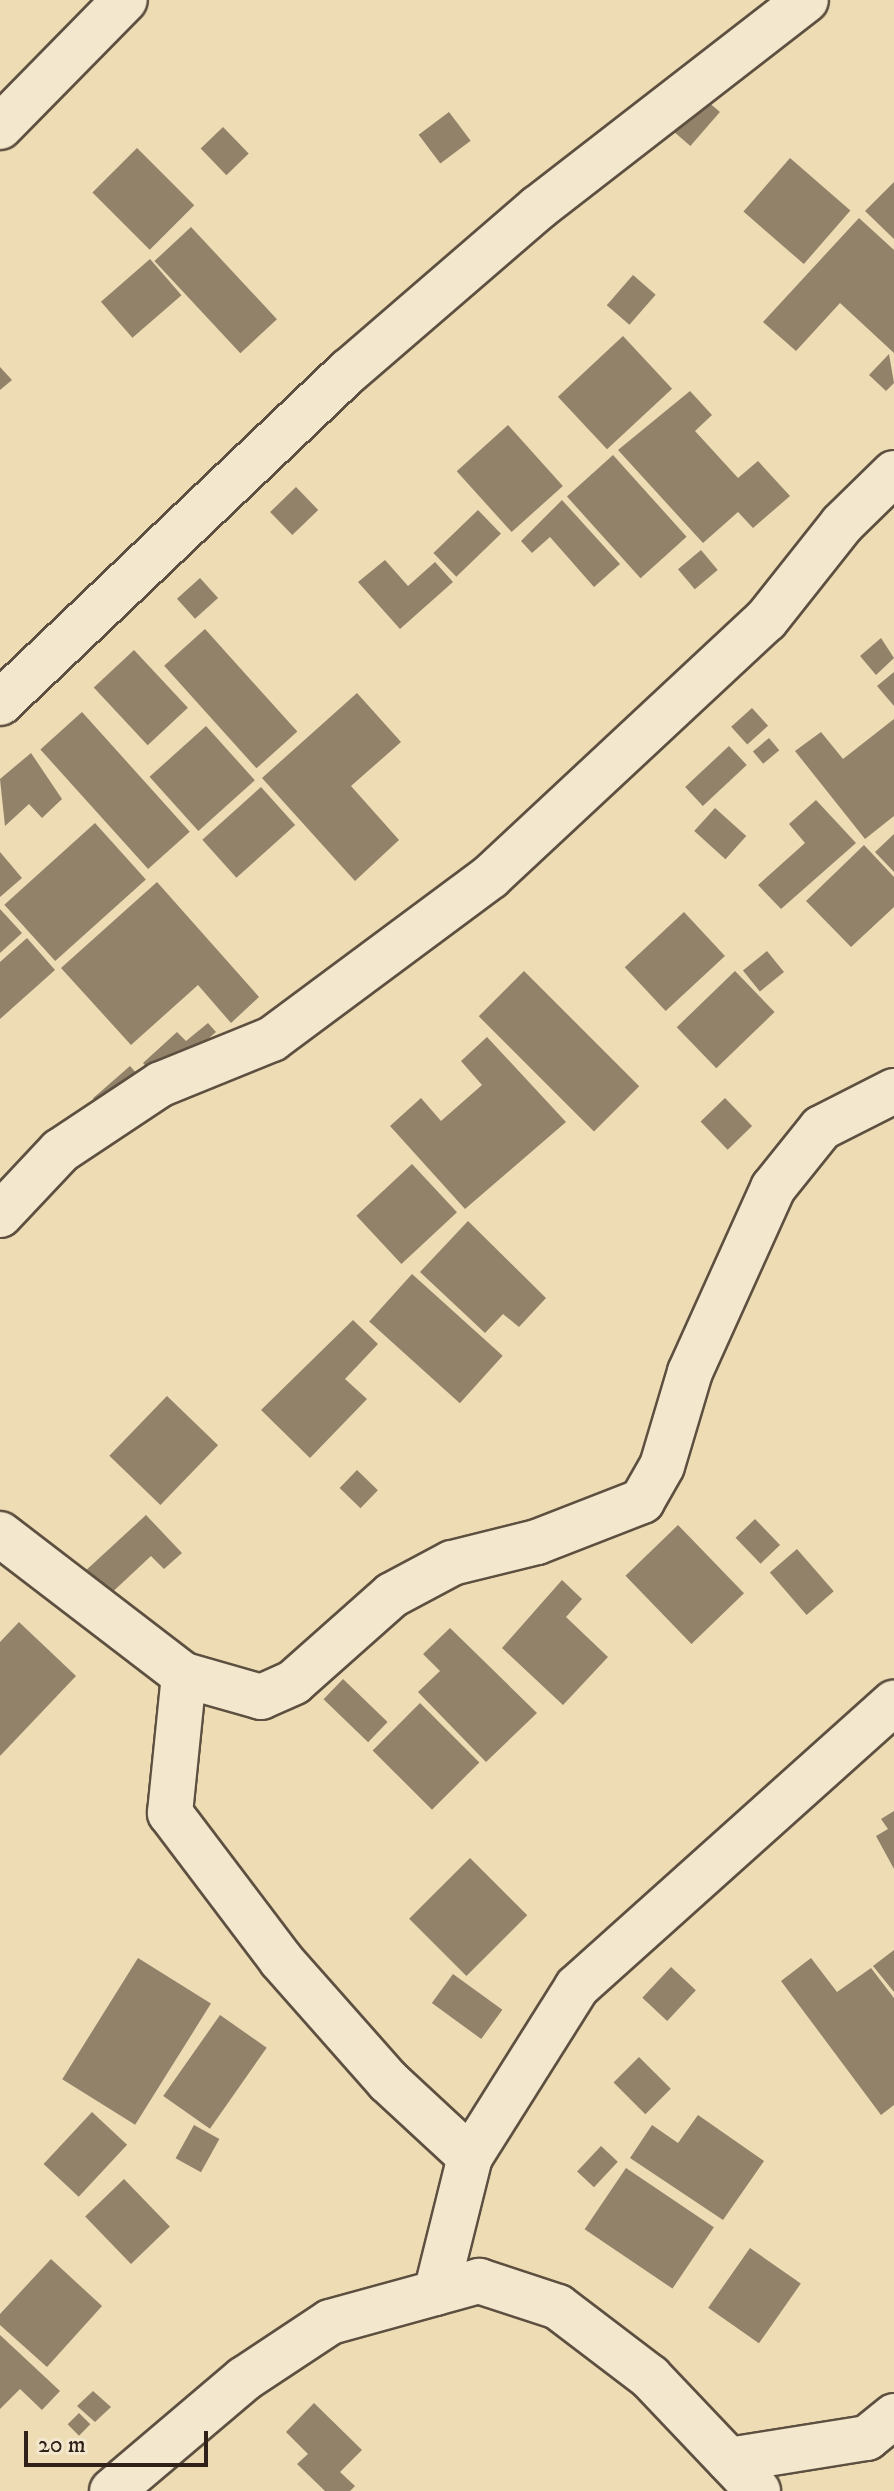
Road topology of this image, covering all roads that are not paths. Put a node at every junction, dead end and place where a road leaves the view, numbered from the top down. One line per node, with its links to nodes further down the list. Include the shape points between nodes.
1 (125, 0): 3 (street)
2 (806, 0): 5 (street, via 538,208 349,371)
3 (0, 127)
4 (894, 473): 7 (street, via 766,620 490,877 272,1039 161,1084 60,1151)
5 (0, 703)
6 (894, 1091): 9 (street, via 821,1128 773,1188 690,1372 662,1466 642,1501 537,1542 452,1563 392,1595 294,1682 261,1697)
7 (0, 1215)
8 (0, 1534): 9 (street)
9 (184, 1675): 11 (street, via 170,1813 281,1960 388,2081)
10 (894, 1703): 11 (street, via 577,1987)
11 (470, 2157): 12 (street)
12 (436, 2293): 14 (street, via 479,2281 558,2307 650,2377); 15 (street, via 330,2322 244,2379)
13 (894, 2416): 14 (street, via 867,2438)
14 (744, 2476)
15 (112, 2491)

